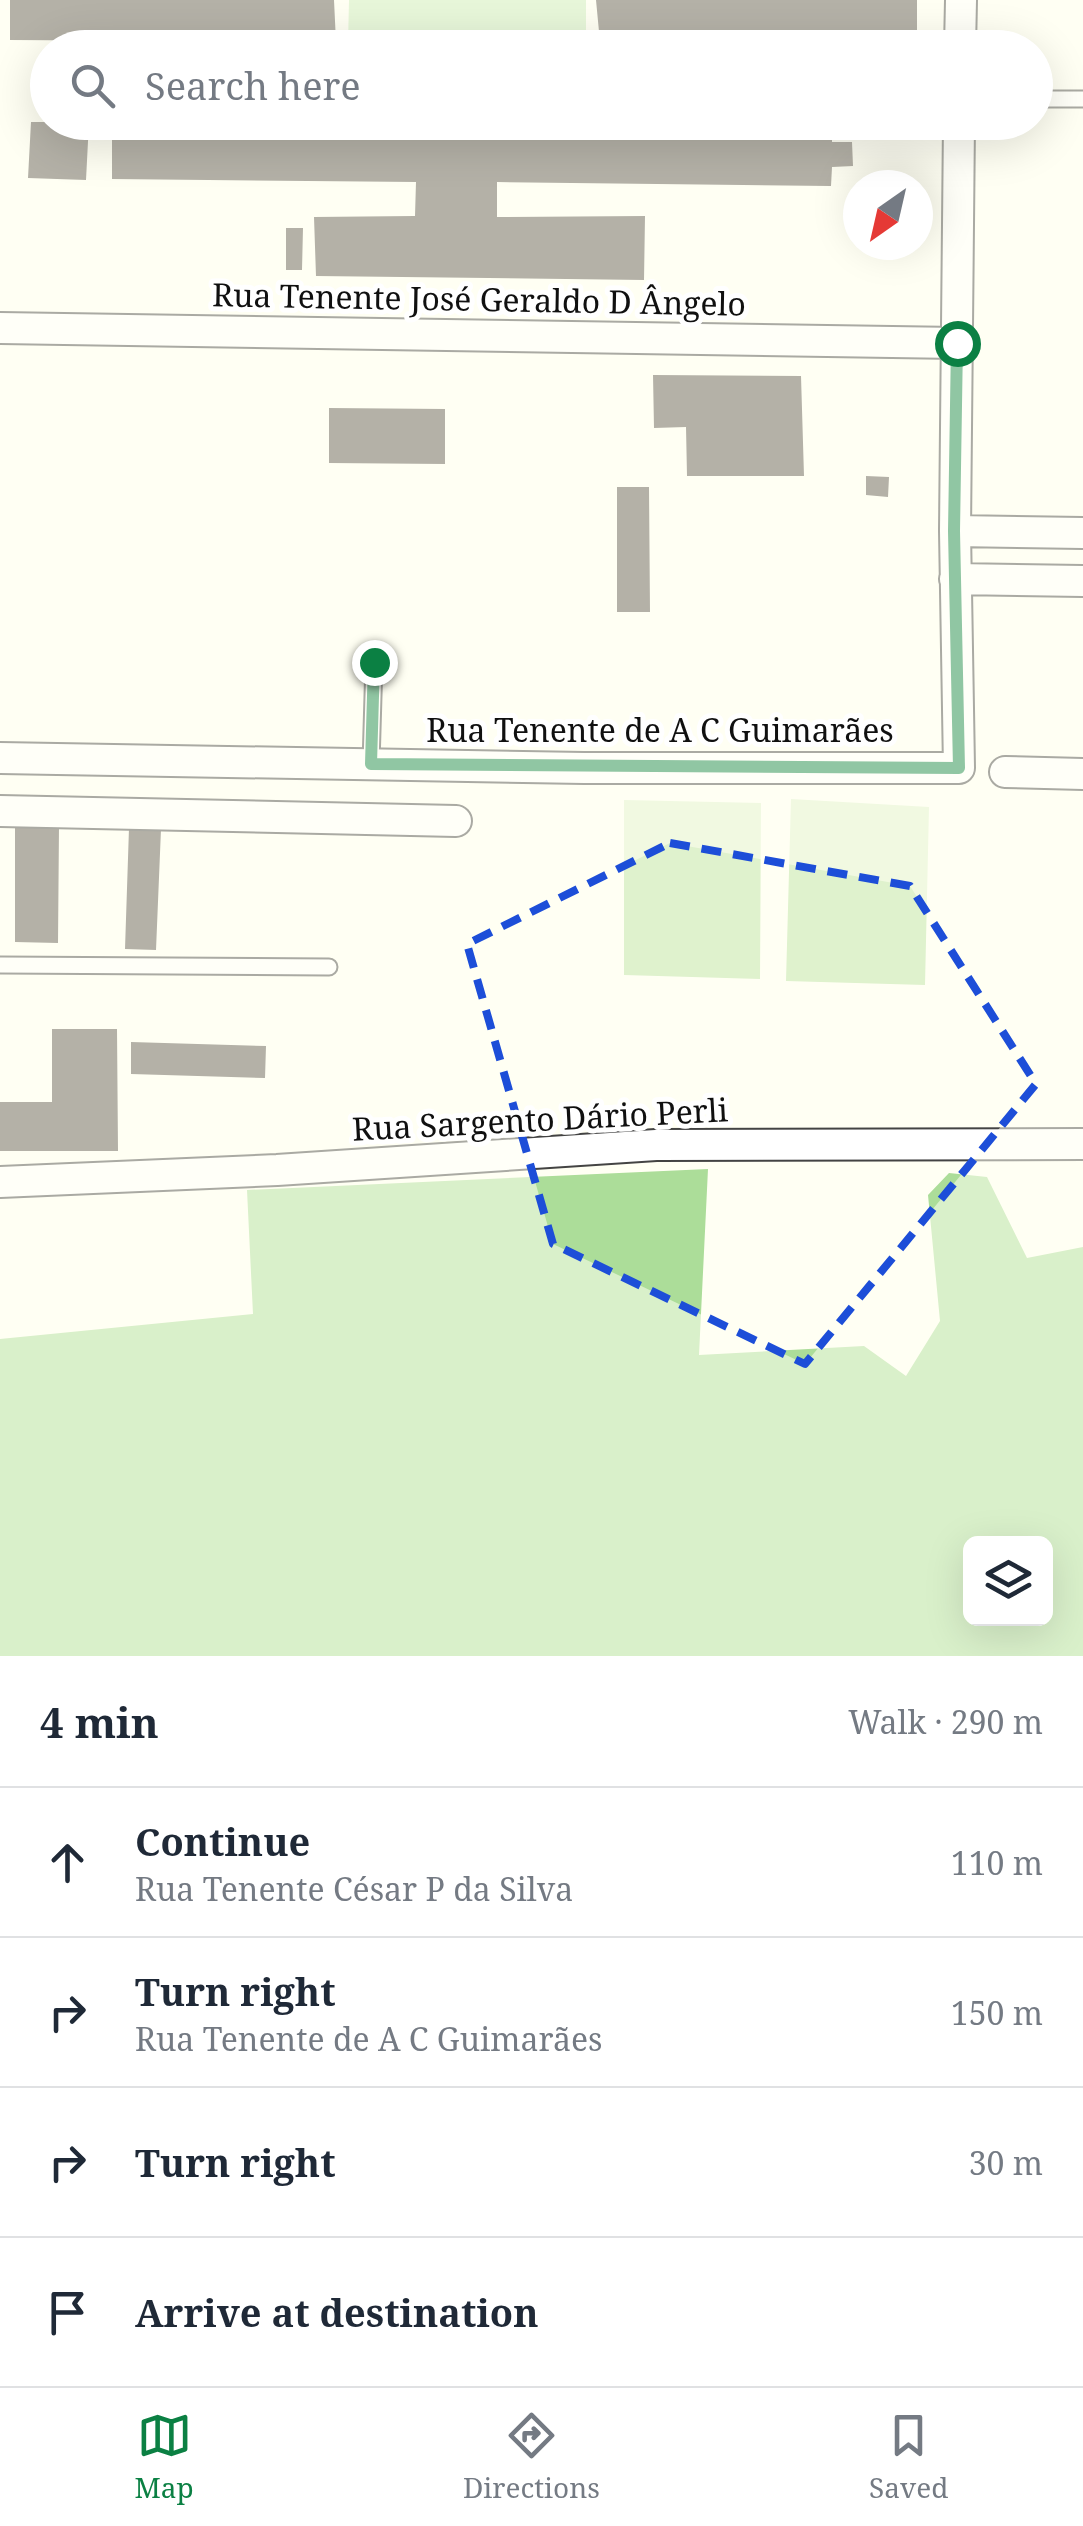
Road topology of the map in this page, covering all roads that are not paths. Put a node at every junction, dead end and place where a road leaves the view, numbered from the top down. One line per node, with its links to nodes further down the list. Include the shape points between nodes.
1 (961, 0): 2 (street)
2 (960, 30)
3 (1053, 99): 4 (lane)
4 (1083, 100)
5 (959, 140): 7 (street)
6 (0, 328): 7 (street, Rua Tenente José Geraldo D Ângelo)
7 (957, 343): 8 (street)
8 (954, 531): 9 (street); 10 (street)
9 (1083, 533)
10 (956, 578): 11 (street); 14 (street, Rua Tenente de A C Guimarães, via 959,768)
11 (1083, 581)
12 (374, 662): 14 (lane)
13 (0, 758): 14 (street, Rua Tenente de A C Guimarães)
14 (371, 764)
15 (1005, 772): 16 (street)
16 (1083, 774)
17 (0, 811): 18 (street)
18 (456, 820)
19 (0, 965): 20 (lane)
20 (329, 967)
21 (1083, 1144): 22 (street, Rua Sargento Dário Perli, via 656,1145)
22 (0, 1182)

